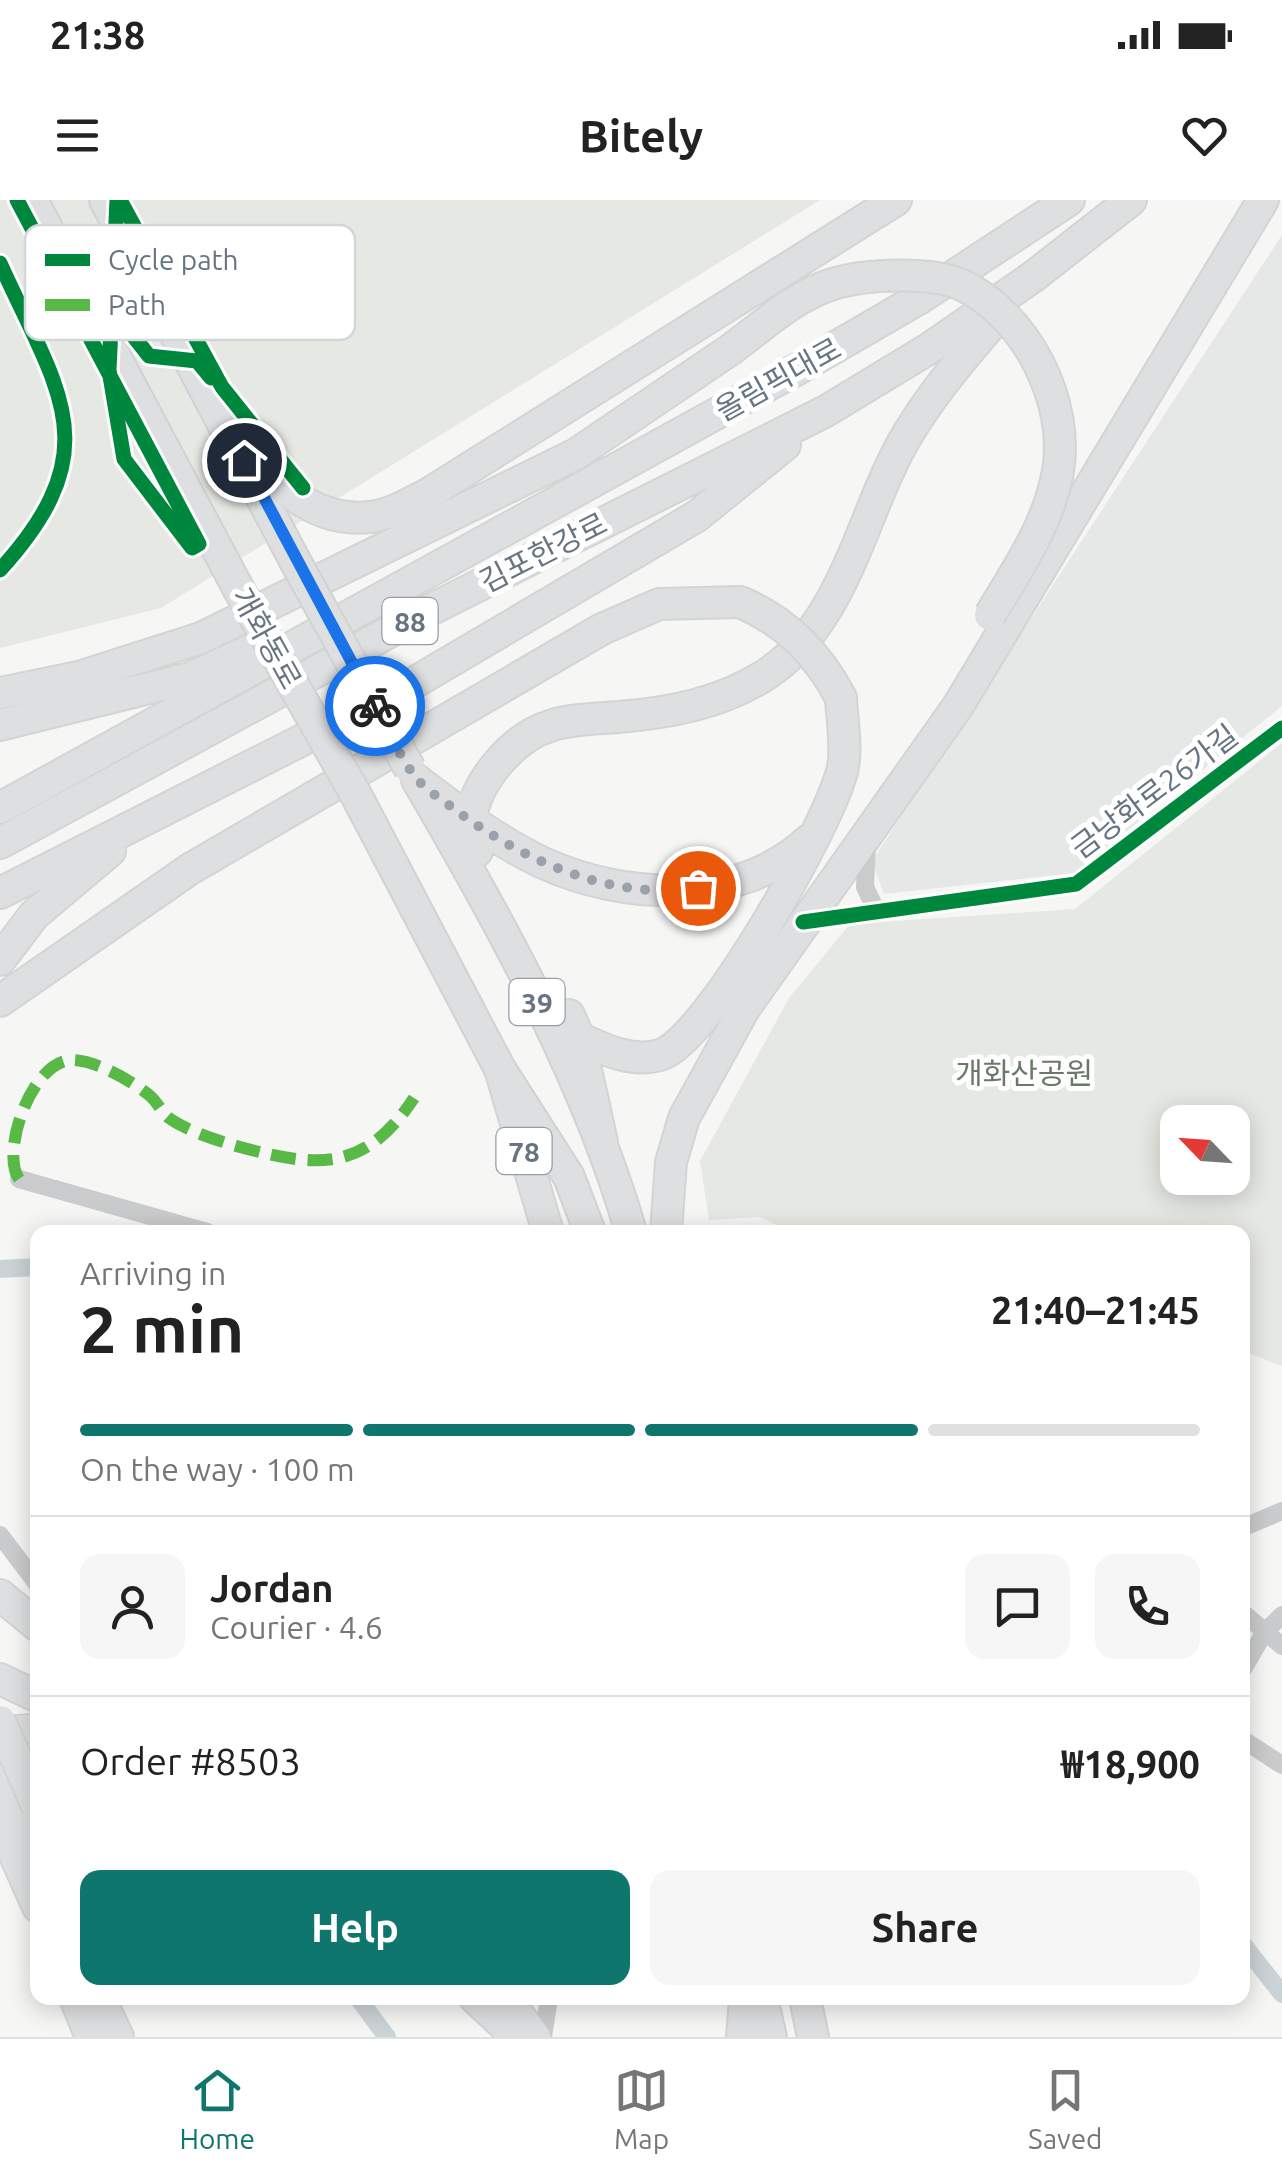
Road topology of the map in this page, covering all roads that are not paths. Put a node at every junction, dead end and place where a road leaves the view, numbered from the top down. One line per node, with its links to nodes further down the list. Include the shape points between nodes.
1 (32, 200): 7 (main road, 개화동로 / 39, bridge)
2 (104, 200): 8 (main road, 개화동로 / 39)
3 (896, 200): 12 (main road, via 428,494 370,517 338,516 299,499 250,453)
4 (1070, 200): 14 (main road, 올림픽대로 / 88, via 920,298)
5 (1131, 200): 9 (main road, 올림픽대로 / 88)
6 (1263, 200): 21 (main road, via 958,706)
7 (46, 225)
8 (118, 225)
9 (1034, 276): 13 (main road, 올림픽대로 / 88); 23 (main road, via 909,432 835,592 785,660 711,702 551,725 526,735 492,774)
10 (108, 340): 33 (main road, 개화동로 / 39, bridge)
11 (181, 340): 12 (main road, 개화동로 / 39)
12 (210, 393): 18 (main road, 개화동로 / 39, bridge)
13 (826, 411): 20 (main road, via 697,516 546,607 405,688); 24 (main road, 김포한강로 / 88, via 447,601)
14 (478, 546): 16 (main road, 88, via 190,678); 19 (main road, 김포한강로 / 88)
15 (0, 693): 25 (main road, bridge, via 79,677 200,638 576,454 831,284 894,275 960,284 996,310 1038,362 1058,411 1058,468 1033,541 874,802)
16 (0, 725)
17 (1282, 728): 27 (street, 금낭화로26가길, via 1076,884)
18 (415, 776): 23 (main road); 34 (main road, 개화동로 / 39, via 566,1057)
19 (0, 808)
20 (164, 809): 26 (main road); 29 (main road, via 57,893)
21 (870, 828): 25 (main road); 27 (street, via 865,887)
22 (819, 831): 23 (main road, via 760,873 675,892 627,888); 30 (main road, bridge, via 844,766 841,698 813,652 740,602 659,604 602,629 190,869); 34 (main road, via 684,1042 639,1058 574,1026)
23 (474, 836)
24 (0, 842)
25 (843, 865): 28 (main road)
26 (0, 893)
27 (876, 910): 28 (street, 금낭화로26가길)
28 (803, 922): 40 (main road, via 744,1009 684,1118 670,1162)
29 (2, 956)
30 (38, 972): 31 (main road); 32 (main road)
31 (0, 988)
32 (0, 1002)
33 (500, 1069): 37 (main road, 78); 38 (main road, 개화동로 / 39, via 568,1177)
34 (602, 1142): 39 (main road, 개화동로 / 39)
35 (19, 1179): 36 (street)
36 (182, 1225)
37 (546, 1225)
38 (587, 1225)
39 (629, 1225)
40 (666, 1225)
41 (1282, 1511): 42 (street)
42 (1250, 1525)
43 (0, 1535): 44 (street)
44 (30, 1574)
45 (0, 1596): 47 (main road)
46 (1282, 1614): 49 (street)
47 (30, 1620)
48 (1250, 1620): 49 (street)
49 (1264, 1633): 50 (street); 51 (street)
50 (1282, 1646)
51 (1250, 1657)
52 (0, 1679): 53 (main road)
53 (30, 1693)
54 (0, 1720): 62 (main road, bridge)
55 (30, 1729): 56 (main road)
56 (0, 1731)
57 (1250, 1744): 60 (street)
58 (0, 1756): 59 (main road)
59 (30, 1765)
60 (1282, 1765)
61 (0, 1768): 64 (main road)
62 (30, 1789)
63 (0, 1822): 65 (main road)
64 (30, 1837)
65 (30, 1889)
66 (78, 2005): 75 (main road)
67 (104, 2005): 76 (main road)
68 (114, 2005): 76 (main road)
69 (487, 2005): 74 (main road)
70 (542, 2005): 74 (street)
71 (744, 2005): 77 (main road)
72 (764, 2005): 78 (main road)
73 (806, 2005): 79 (main road)
74 (523, 2026)
75 (92, 2037)
76 (121, 2037)
77 (742, 2037)
78 (771, 2037)
79 (813, 2037)

